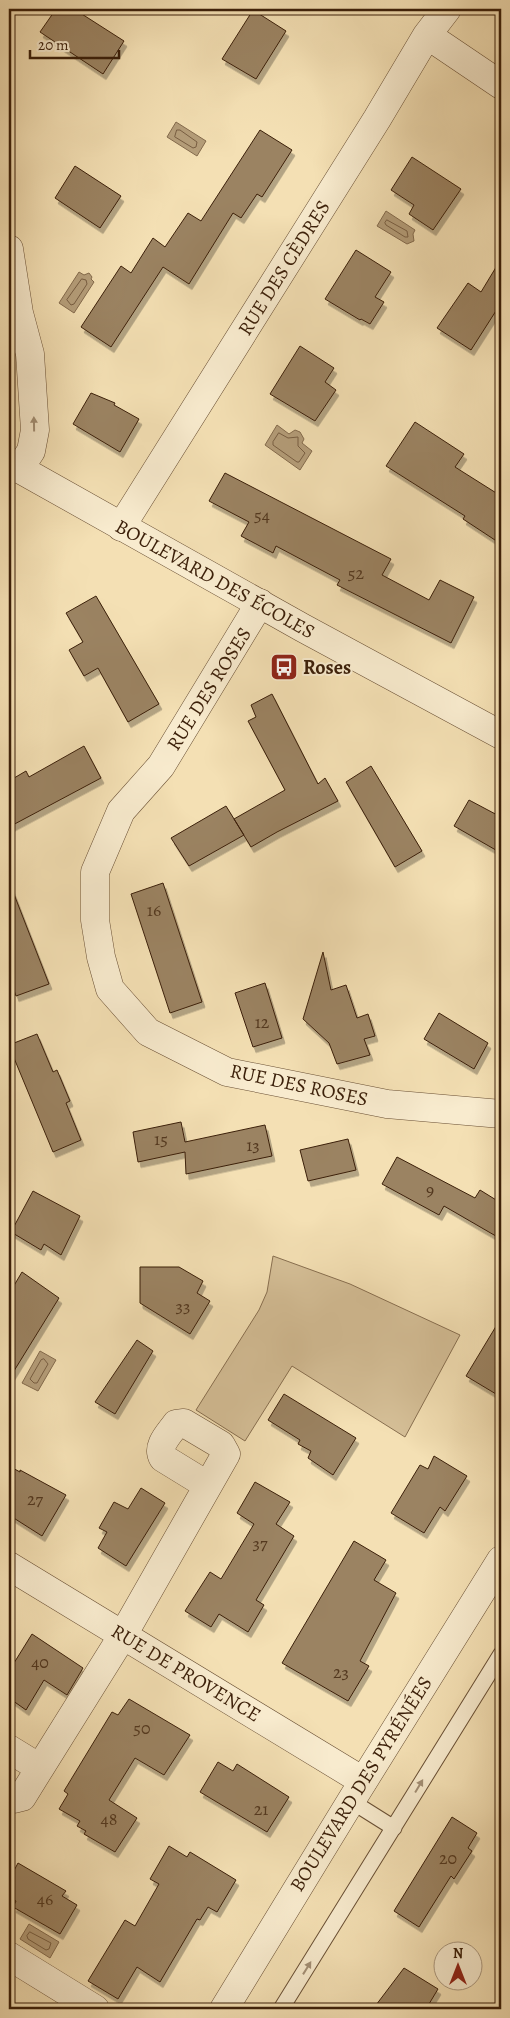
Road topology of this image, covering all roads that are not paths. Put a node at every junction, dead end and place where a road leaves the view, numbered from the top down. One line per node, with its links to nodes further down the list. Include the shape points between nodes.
1 (448, 9): 2 (street, RUE DES CÈDRES)
2 (427, 35): 3 (street); 7 (street, RUE DES CÈDRES)
3 (501, 85)
4 (9, 249): 5 (street)
5 (14, 320): 6 (street, one-way to 5, via 31,451 35,430 30,354)
6 (14, 466): 7 (street, BOULEVARD DES ÉCOLES)
7 (121, 527): 8 (street, BOULEVARD DES ÉCOLES)
8 (260, 603): 9 (street, BOULEVARD DES ÉCOLES); 10 (street, RUE DES ROSES, via 161,766 121,812 96,872 95,920 110,989 148,1032 227,1072 387,1104)
9 (501, 735)
10 (501, 1114)
11 (207, 1485): 14 (street)
12 (501, 1560): 18 (street, BOULEVARD DES PYRÉNÉES)
13 (9, 1566): 14 (street, RUE DE PROVENCE)
14 (123, 1635): 17 (street); 18 (street, RUE DE PROVENCE)
15 (501, 1654): 20 (lane, one-way to 15)
16 (9, 1749): 17 (street)
17 (40, 1768): 19 (street, via 22,1796 14,1800)
18 (357, 1791): 20 (lane); 23 (street, BOULEVARD DES PYRÉNÉES)
19 (9, 1798)
20 (394, 1828): 24 (lane, one-way to 20)
21 (9, 1956): 22 (street)
22 (95, 2009)
23 (224, 2009)
24 (281, 2009)

